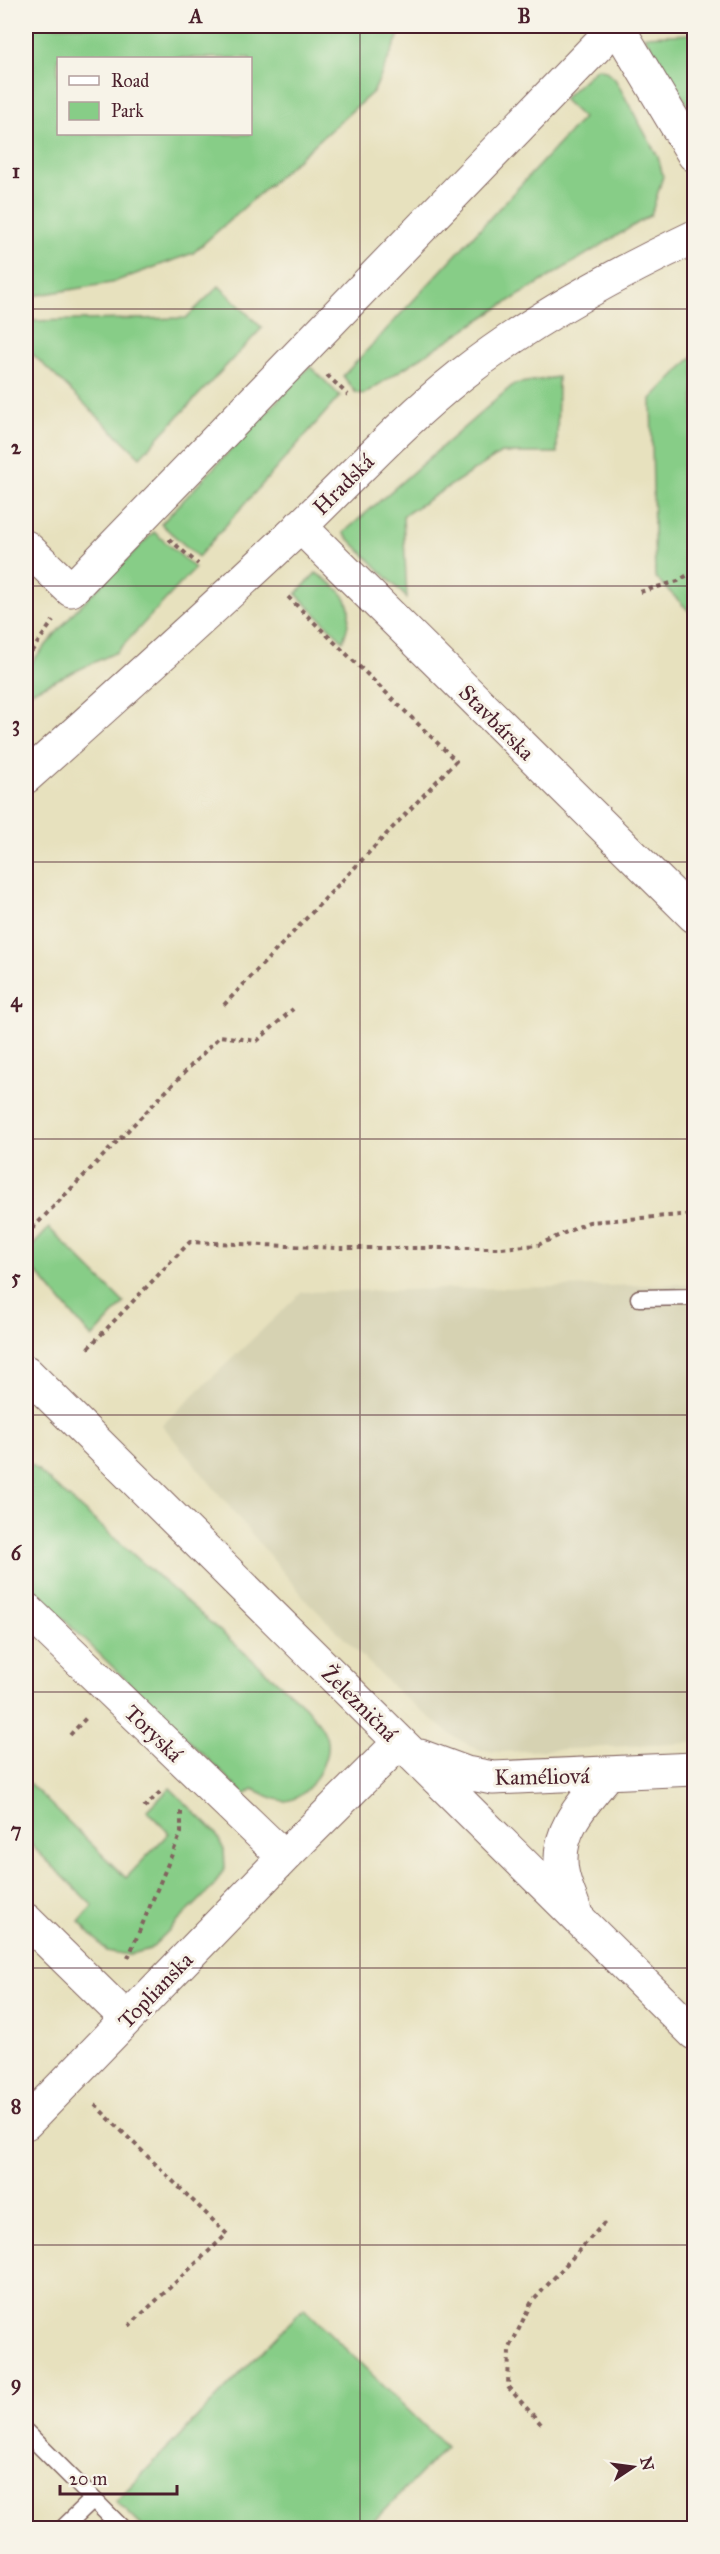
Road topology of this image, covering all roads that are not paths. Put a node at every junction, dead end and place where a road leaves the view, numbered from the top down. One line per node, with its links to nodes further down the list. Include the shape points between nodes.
1 (610, 26): 6 (street, via 600,43 71,590)
2 (617, 26): 3 (street)
3 (694, 155)
4 (694, 237): 5 (street, Hradská, via 567,306 463,374)
5 (300, 526): 7 (street, Hradská); 8 (street, Stavbárska)
6 (26, 548)
7 (26, 777)
8 (694, 916)
9 (694, 1297): 10 (lane)
10 (639, 1298)
11 (26, 1372): 13 (street, Železničná)
12 (26, 1609): 16 (street, Toryská)
13 (405, 1747): 15 (street, Kaméliová, via 480,1777); 16 (street, Toplianska); 17 (street, Železničná)
14 (694, 1769): 15 (street, Kaméliová)
15 (608, 1774): 17 (street, Kaméliová, via 577,1810 565,1834 562,1873)
16 (284, 1857): 19 (street, Toplianska)
17 (577, 1917): 20 (street, Železničná)
18 (26, 1920): 19 (street)
19 (127, 2019): 21 (street, Toplianska)
20 (694, 2033)
21 (26, 2123)
22 (26, 2432): 23 (lane)
23 (93, 2499): 24 (lane); 25 (lane)
24 (63, 2529)
25 (122, 2529)

